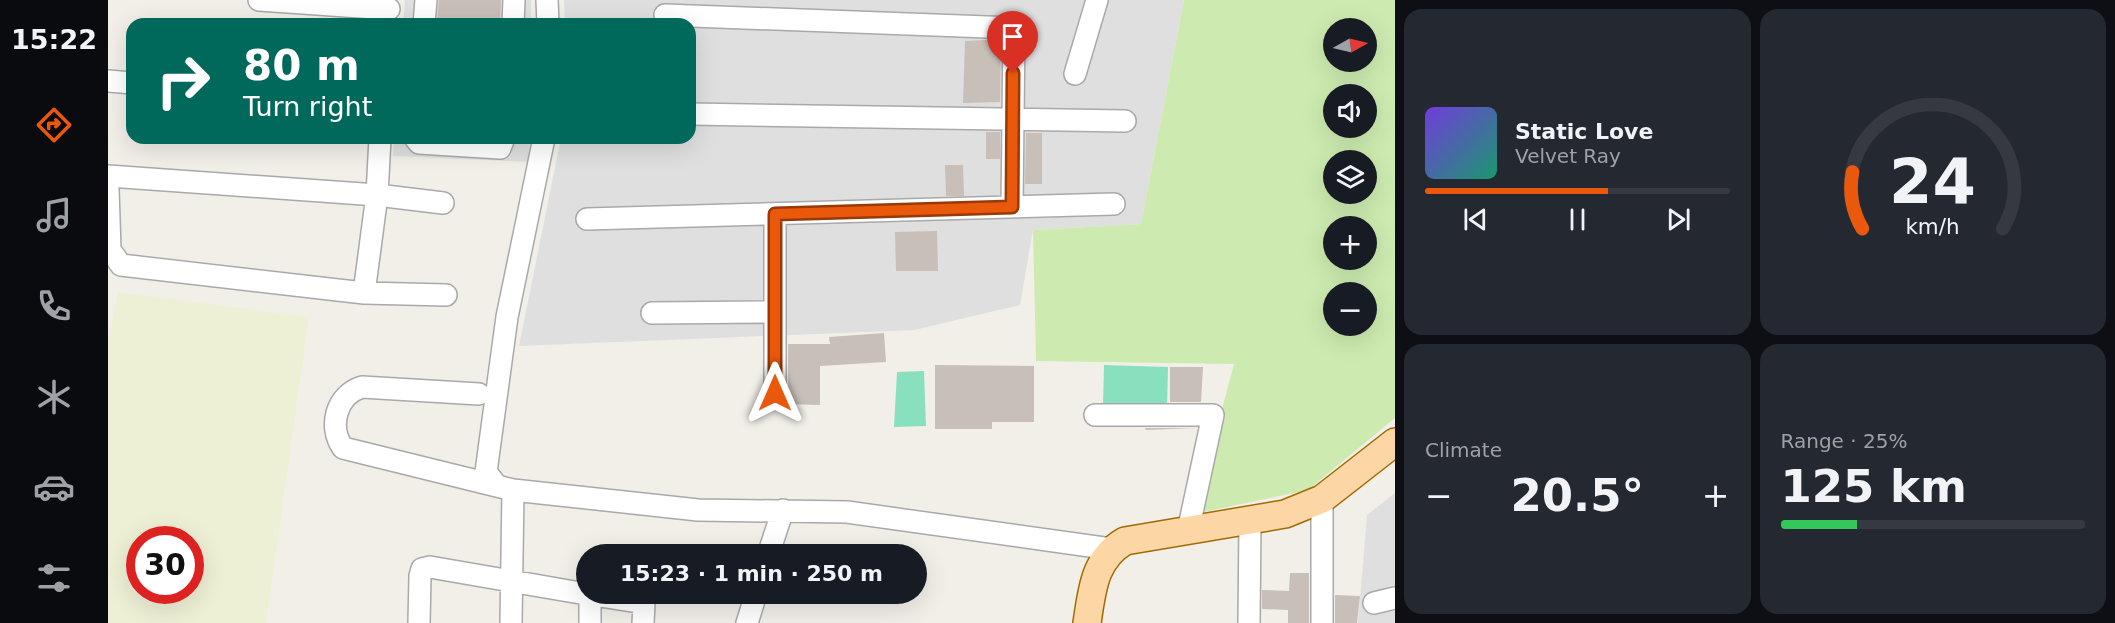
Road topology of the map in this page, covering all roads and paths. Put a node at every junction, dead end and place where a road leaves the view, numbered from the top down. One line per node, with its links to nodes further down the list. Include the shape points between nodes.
1 (259, 0): 6 (street)
2 (426, 0): 8 (street)
3 (514, 0): 9 (street)
4 (547, 0): 10 (street)
5 (1097, 0): 11 (street)
6 (389, 11)
7 (665, 15): 15 (street, via 1014,28)
8 (424, 18)
9 (513, 18)
10 (548, 18)
11 (1075, 74)
12 (108, 81): 13 (street)
13 (126, 82)
14 (696, 114): 15 (street)
15 (1013, 119): 16 (street); 26 (street)
16 (1125, 120)
17 (380, 144): 23 (street)
18 (435, 144): 19 (street, via 500,148)
19 (502, 144)
20 (543, 144): 38 (street, via 507,317 486,472)
21 (108, 176): 23 (street)
22 (108, 189): 29 (street)
23 (377, 195): 24 (street); 30 (street)
24 (443, 203)
25 (1114, 204): 26 (street)
26 (1012, 207): 27 (street)
27 (775, 214): 28 (street); 32 (street)
28 (586, 219)
29 (109, 250): 30 (street, via 121,265)
30 (364, 293): 31 (street)
31 (446, 294)
32 (775, 312): 33 (street); 34 (street)
33 (652, 313)
34 (775, 393)
35 (479, 394): 38 (street, via 362,387 351,390 339,405 335,432 343,448)
36 (1095, 415): 42 (street, via 1213,415)
37 (1395, 442): 39 (main road)
38 (505, 488): 40 (street, via 698,510); 45 (street)
39 (1323, 498): 41 (main road, via 1285,514); 59 (street)
40 (783, 510): 43 (street); 44 (street, via 892,517)
41 (1250, 521): 42 (main road); 58 (street)
42 (1188, 531): 44 (main road, via 1125,541)
43 (772, 544)
44 (1111, 549): 57 (main road, via 1100,563)
45 (512, 580): 46 (street); 52 (street, via 440,567 422,569); 53 (street)
46 (576, 592)
47 (1395, 598): 48 (street)
48 (1374, 603)
49 (589, 604): 54 (street)
50 (644, 604): 55 (street)
51 (753, 604): 56 (street)
52 (419, 623)
53 (511, 623)
54 (590, 623)
55 (644, 623)
56 (747, 623)
57 (1087, 623)
58 (1249, 623)
59 (1322, 623)

